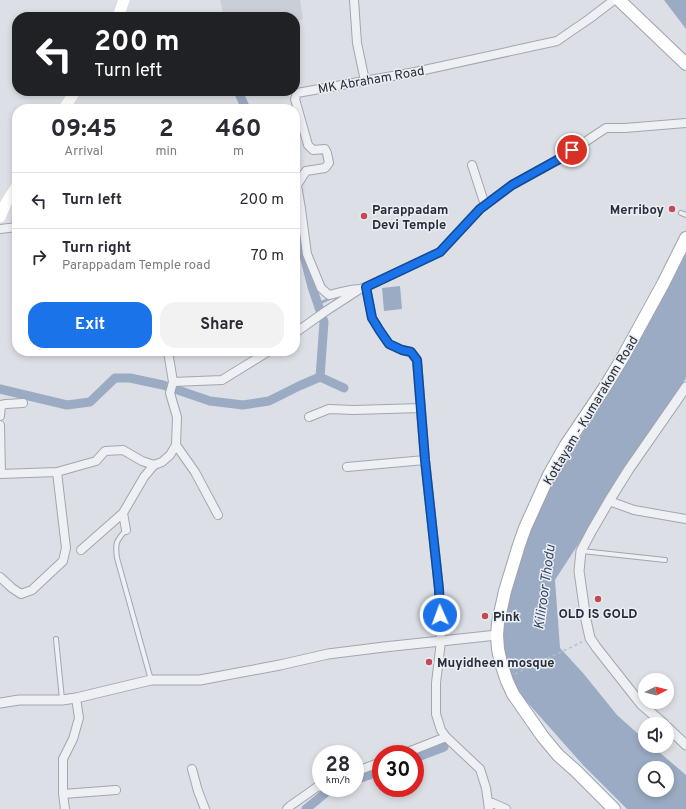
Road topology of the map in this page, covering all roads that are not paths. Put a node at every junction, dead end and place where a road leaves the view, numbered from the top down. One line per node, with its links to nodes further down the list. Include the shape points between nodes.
1 (124, 0): 5 (main road)
2 (354, 0): 7 (street, via 357,43)
3 (614, 0): 7 (street, MK Abraham Road, via 556,41)
4 (619, 0): 6 (main road)
5 (120, 12)
6 (686, 64)
7 (365, 81): 8 (street, MK Abraham Road)
8 (300, 92)
9 (300, 117): 12 (street, MK Abraham Road, via 308,145 313,150 325,149 329,163 325,168 306,172)
10 (686, 123): 15 (street, via 606,128 561,158 512,185)
11 (472, 165): 15 (street)
12 (300, 181)
13 (12, 194): 16 (main road)
14 (300, 203): 22 (street, MK Abraham Road, via 306,254 321,288 329,295)
15 (485, 205): 22 (street, via 440,252)
16 (2, 211)
17 (681, 213): 18 (lane)
18 (686, 215)
19 (12, 228): 20 (street)
20 (0, 229)
21 (686, 238): 48 (main road, Kottayam - Kumarakom Road, via 605,387 566,445 540,493 513,563)
22 (363, 288): 23 (street); 29 (street, via 372,318 389,344 411,352 417,360)
23 (300, 329)
24 (169, 356): 26 (street)
25 (260, 356): 26 (street, via 222,380)
26 (173, 383): 33 (street, via 170,393 177,417)
27 (686, 387): 39 (street)
28 (23, 402): 30 (street, via 1,405)
29 (421, 408): 31 (street, via 329,409); 34 (street)
30 (0, 416)
31 (309, 417)
32 (0, 425): 38 (street)
33 (176, 445): 35 (street, via 170,455); 41 (street, via 195,472)
34 (425, 460): 36 (street); 50 (street, via 439,589)
35 (154, 466): 37 (street, via 123,450 105,451 96,461); 40 (street, via 144,477)
36 (347, 467)
37 (57, 472): 38 (street); 47 (street, via 66,548 63,561 32,590 21,594)
38 (1, 474)
39 (609, 501): 42 (street, via 634,510); 45 (street)
40 (123, 513): 43 (street); 44 (street)
41 (218, 515)
42 (686, 519)
43 (126, 530): 51 (lane, via 116,544 117,558)
44 (81, 550)
45 (581, 551): 46 (lane); 55 (street, via 579,571 590,638 641,704)
46 (665, 560)
47 (0, 578)
48 (497, 635): 50 (street); 69 (main road, Kottayam - Kumarakom Road, via 501,663 513,694 558,756)
49 (56, 639): 53 (lane)
50 (441, 641): 51 (street, via 328,654 200,680); 57 (street, via 436,684 436,714)
51 (151, 680): 52 (street)
52 (76, 698): 53 (street); 63 (street, via 79,718 74,739 63,759)
53 (62, 700): 54 (street, via 19,700)
54 (0, 703)
55 (656, 717)
56 (674, 734): 58 (street)
57 (446, 737): 59 (street); 64 (street, via 480,768)
58 (686, 745)
59 (424, 746)
60 (192, 769): 66 (street)
61 (116, 790): 63 (street)
62 (312, 791): 67 (street)
63 (63, 794): 65 (street)
64 (488, 805): 68 (street)
65 (65, 809)
66 (205, 809)
67 (287, 809)
68 (506, 809)
69 (614, 809)

